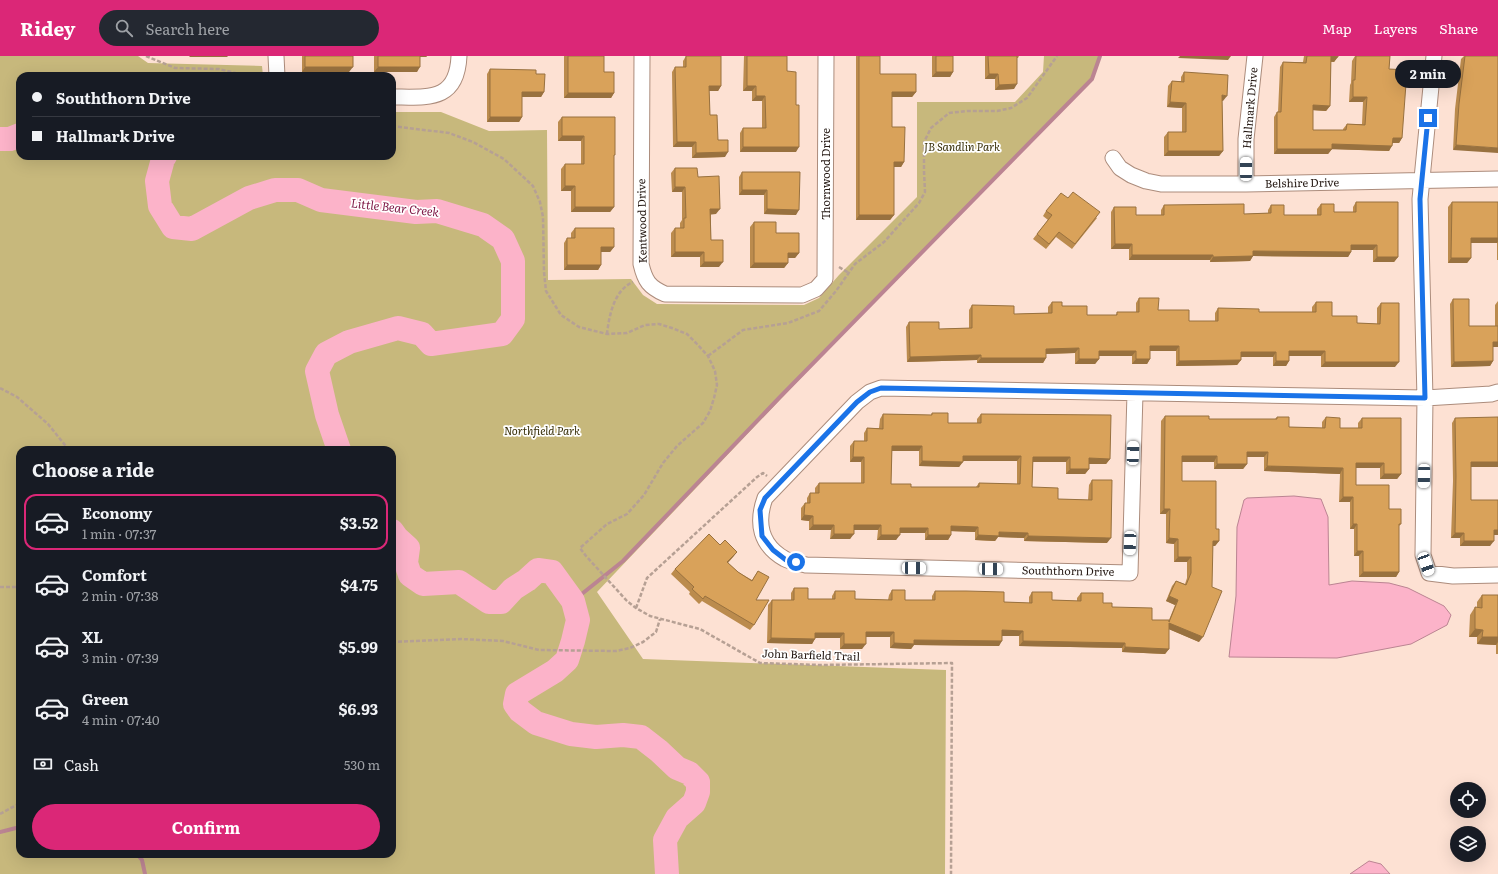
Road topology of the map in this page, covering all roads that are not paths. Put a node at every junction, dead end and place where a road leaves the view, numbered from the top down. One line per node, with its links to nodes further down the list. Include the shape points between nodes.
1 (276, 56): 7 (street)
2 (459, 56): 8 (street, via 458,70 453,83 441,94)
3 (642, 56): 13 (street, Kentwood Drive, via 641,264 645,278 654,289 665,294 802,295)
4 (826, 56): 13 (street, Thornwood Drive, via 826,266 825,279)
5 (1255, 56): 12 (street, Hallmark Drive, via 1246,139)
6 (1434, 56): 11 (street)
7 (277, 72)
8 (396, 98)
9 (1113, 158): 12 (street, Belshire Drive, via 1120,168 1131,175 1161,184)
10 (1498, 179): 11 (street, Belshire Drive)
11 (1422, 181): 12 (street, Belshire Drive); 16 (street, via 1420,199)
12 (1246, 184)
13 (816, 289)
14 (1498, 392): 16 (street, Souththorn Drive)
15 (1135, 393): 15 (street, Souththorn Drive, via 1130,573 806,565 786,560 773,550 762,536 760,510 765,498 857,402 870,392 881,388); 16 (street, Souththorn Drive)
16 (1425, 398): 17 (street, via 1423,555 1429,573 1452,576)
17 (1498, 575)

